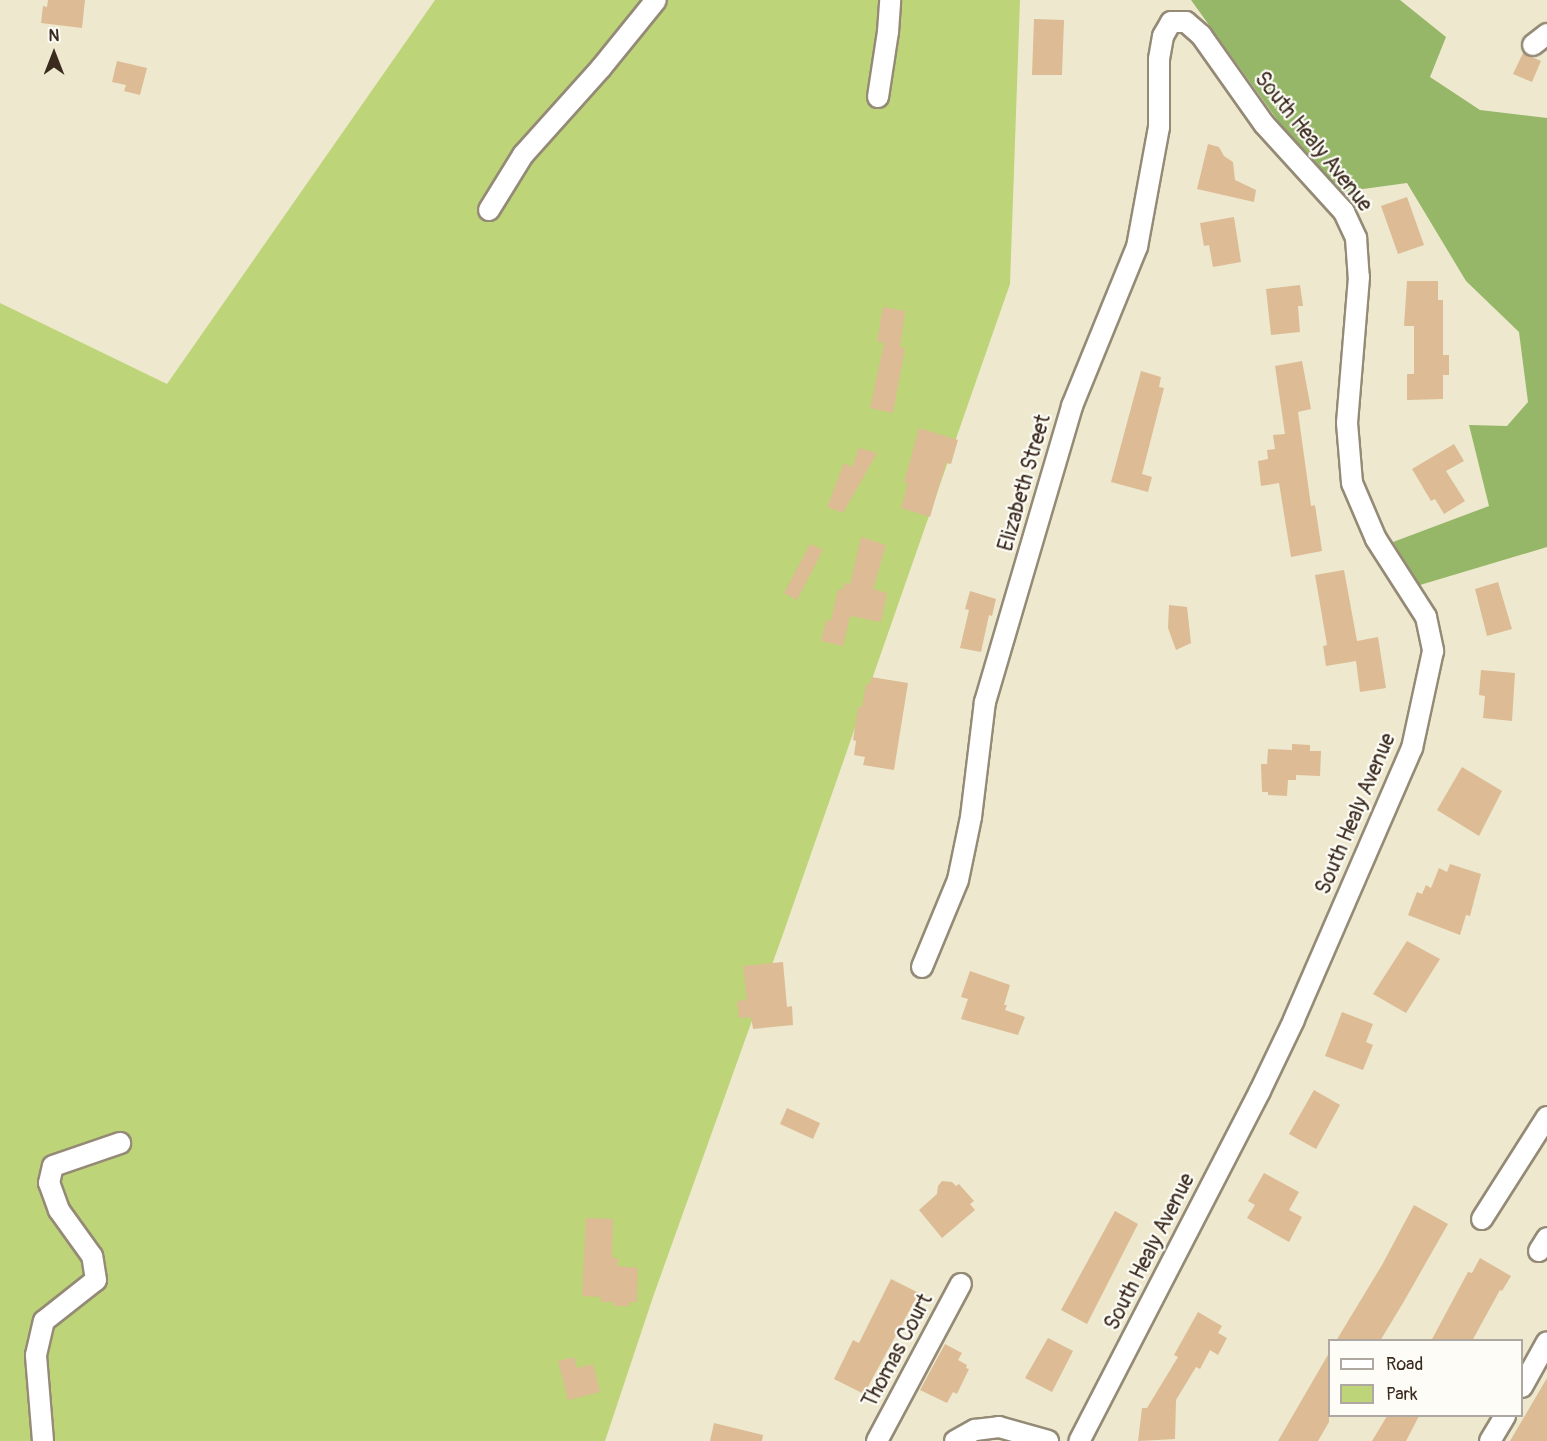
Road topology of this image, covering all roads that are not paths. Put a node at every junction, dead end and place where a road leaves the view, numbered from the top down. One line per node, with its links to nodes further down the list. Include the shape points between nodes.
1 (656, 0): 5 (street, via 523,155)
2 (890, 0): 4 (street)
3 (1178, 20): 6 (street, Elizabeth Street, via 1166,27 1163,36 1160,128 1137,247 1072,406 985,702 971,817 958,880); 18 (street, South Healy Avenue, via 1201,35 1264,124 1344,212 1354,231 1359,263 1347,423 1352,483 1366,520 1426,617 1433,651 1412,748 1294,1020)
4 (878, 97)
5 (489, 210)
6 (922, 967)
7 (1547, 1117): 9 (street)
8 (120, 1143): 14 (street, via 53,1166 50,1183 59,1210 92,1257 96,1280 44,1321 36,1355)
9 (1482, 1219)
10 (961, 1284): 15 (street, Thomas Court)
11 (1547, 1342): 12 (street)
12 (1523, 1384)
13 (1504, 1417): 19 (street)
14 (43, 1441)
15 (877, 1441)
16 (955, 1441): 17 (street, via 975,1430 999,1427)
17 (1048, 1441)
18 (1079, 1441)
19 (1490, 1441)

